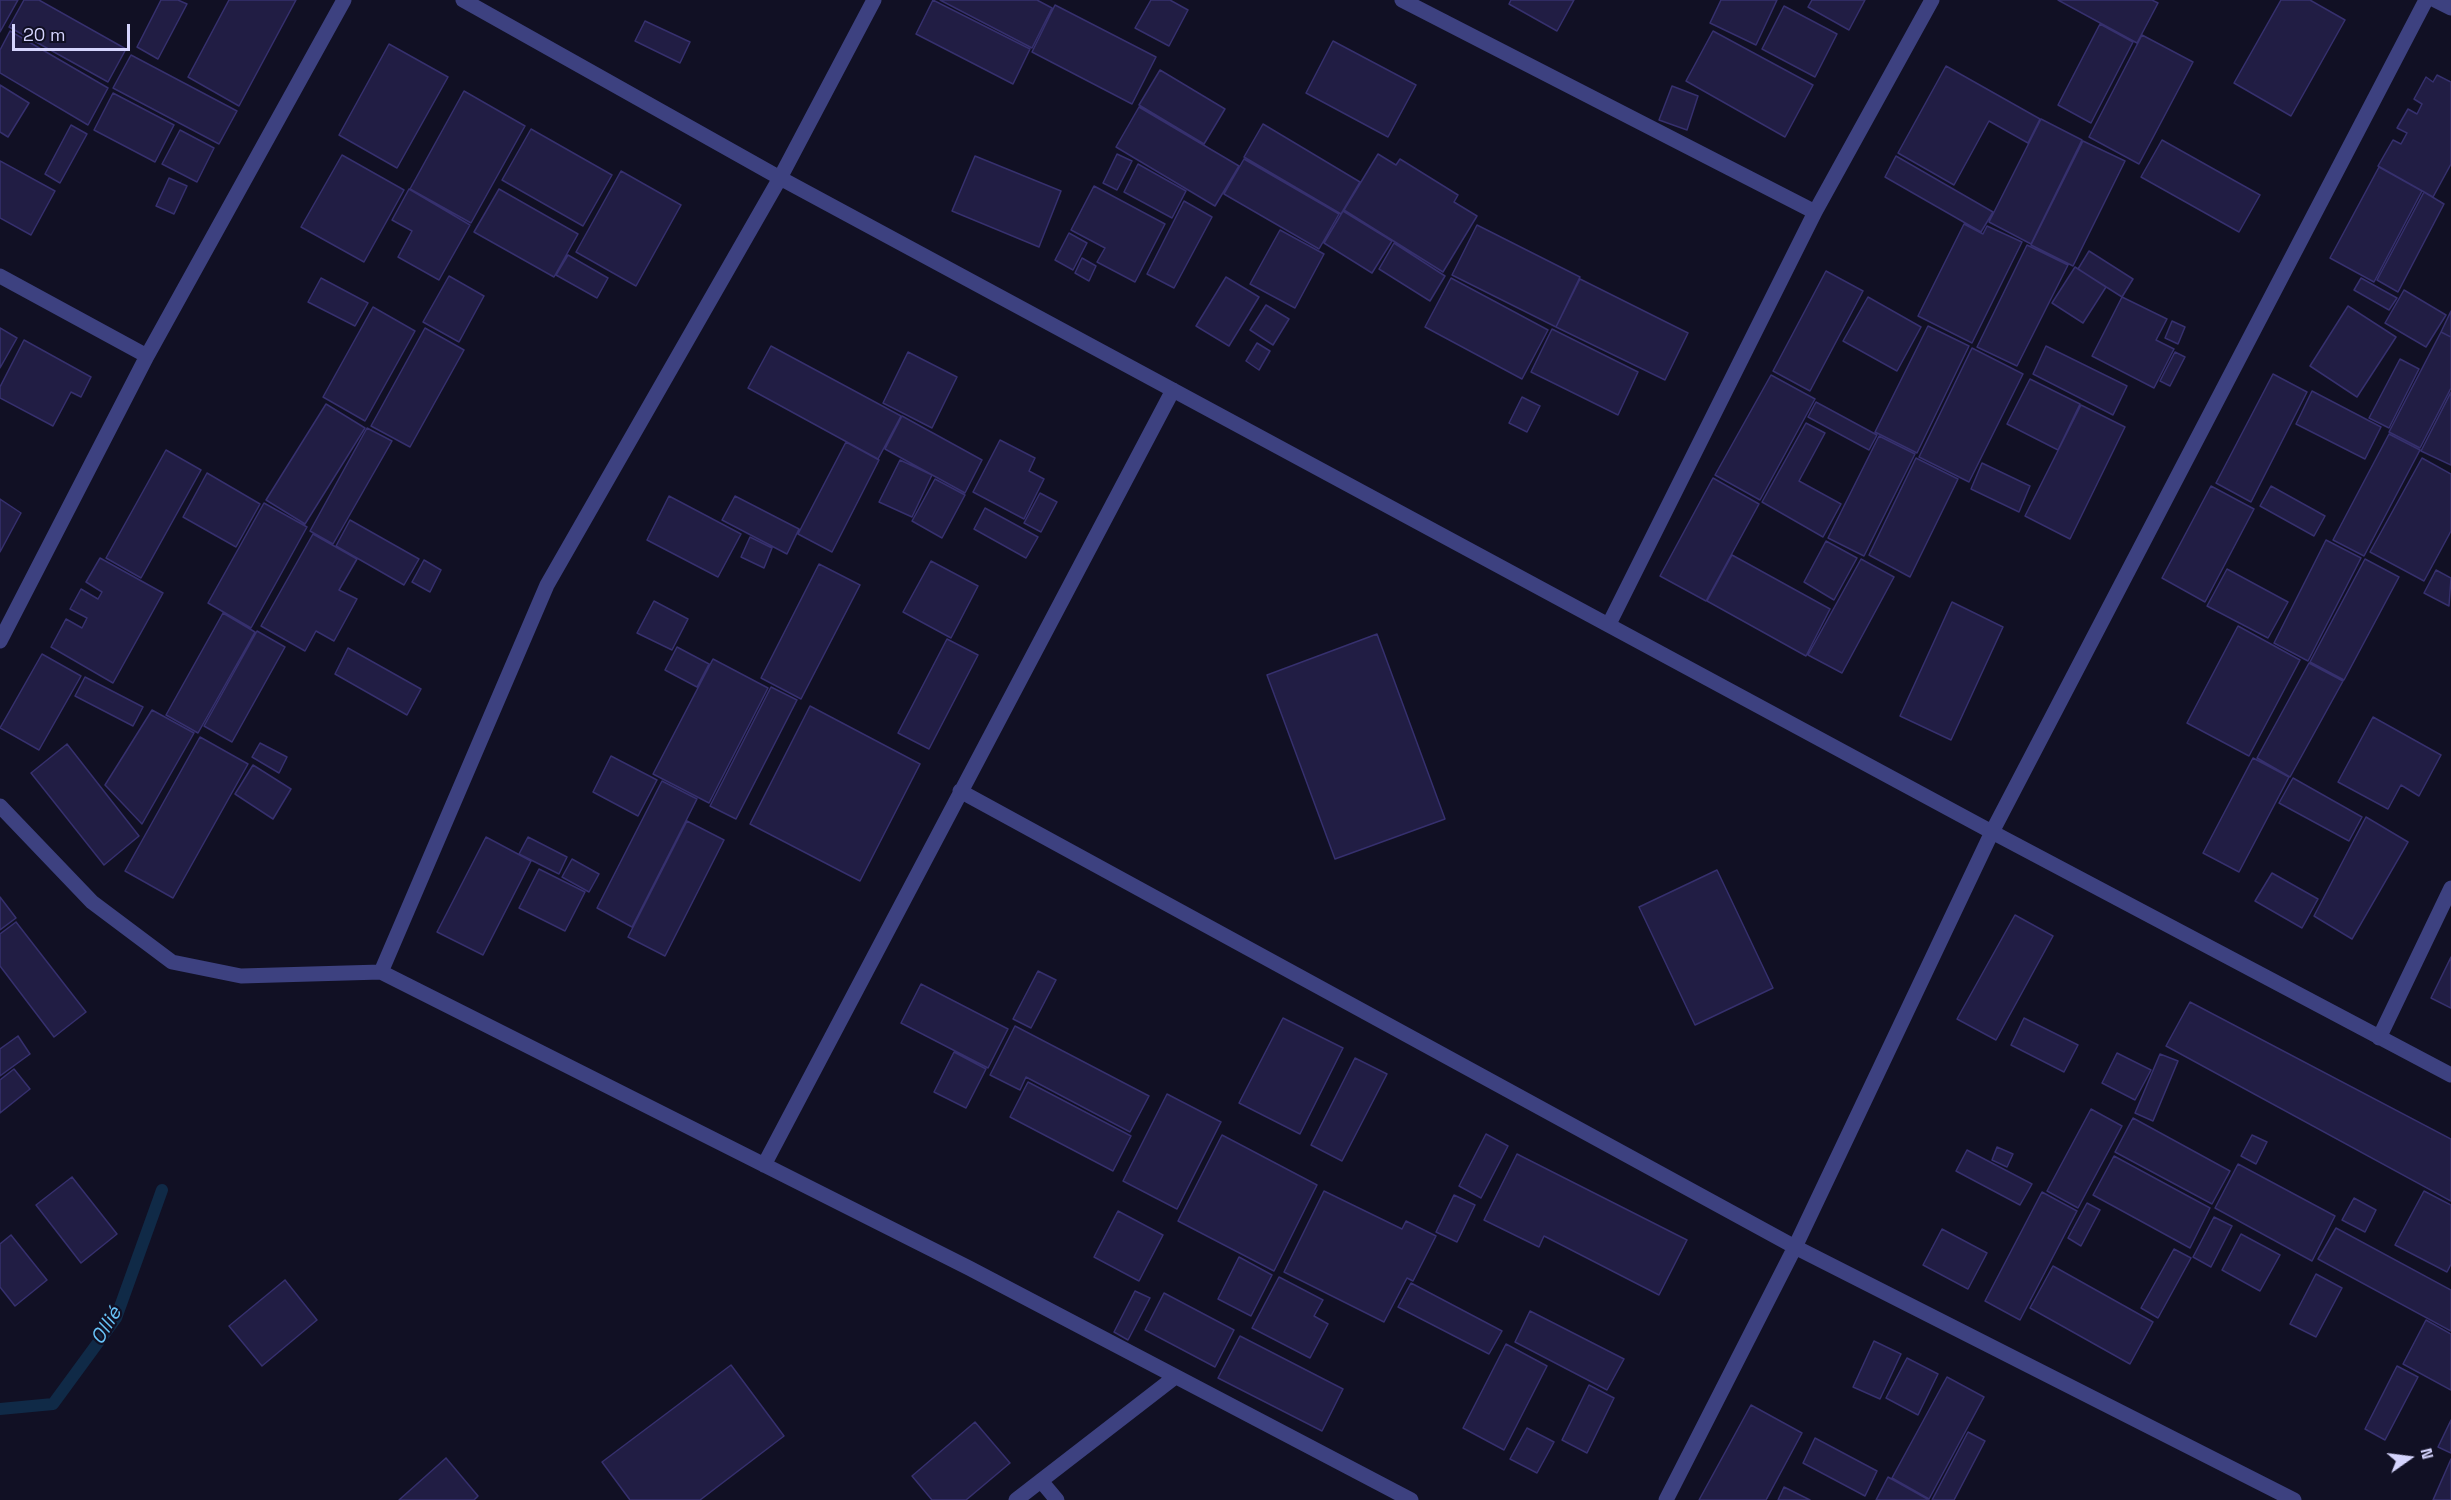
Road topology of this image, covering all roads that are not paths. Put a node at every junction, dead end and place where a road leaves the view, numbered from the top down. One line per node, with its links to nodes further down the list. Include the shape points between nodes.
1 (344, 0): 12 (street)
2 (463, 0): 9 (street)
3 (874, 0): 9 (street)
4 (1402, 0): 10 (street)
5 (1932, 0): 10 (street)
6 (2426, 0): 18 (street)
7 (2435, 0): 8 (street)
8 (2451, 8)
9 (780, 178): 13 (street); 20 (street, via 547,585)
10 (1815, 212): 14 (street)
11 (0, 276): 12 (street)
12 (147, 356): 15 (street)
13 (1173, 390): 14 (street); 16 (street)
14 (1609, 624): 18 (street)
15 (0, 641)
16 (960, 791): 23 (street); 24 (street)
17 (0, 806): 20 (street, via 92,902 172,962 241,976)
18 (1992, 832): 21 (street); 24 (street)
19 (2451, 888): 21 (street)
20 (381, 972): 23 (street)
21 (2379, 1038): 22 (street)
22 (2451, 1075)
23 (764, 1166): 25 (street)
24 (1795, 1247): 30 (street); 31 (street)
25 (1175, 1377): 26 (street); 29 (street)
26 (1041, 1481): 27 (street); 28 (street)
27 (1016, 1500)
28 (1057, 1500)
29 (1411, 1500)
30 (1666, 1500)
31 (2294, 1500)

